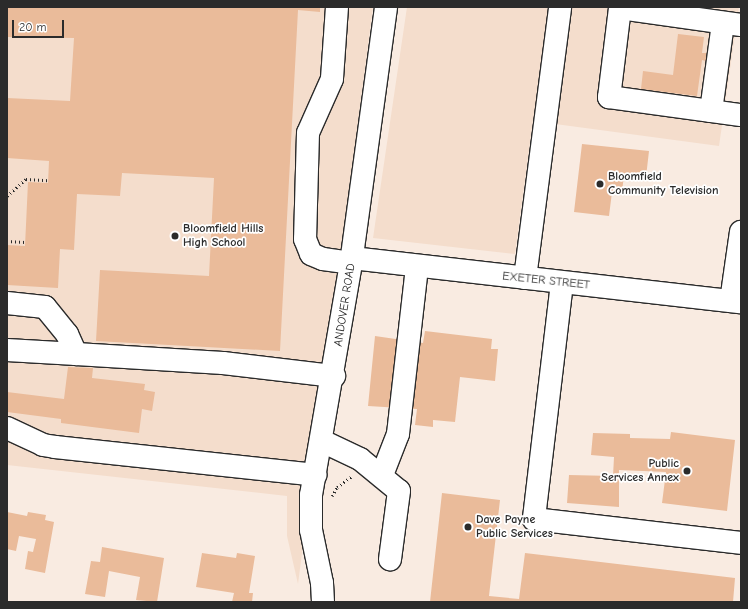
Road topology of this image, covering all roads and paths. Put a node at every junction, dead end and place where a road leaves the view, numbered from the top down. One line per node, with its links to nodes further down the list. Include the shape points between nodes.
1 (337, 7): 14 (street, EXETER STREET, via 332,79 308,133 305,239 311,254 323,259)
2 (386, 7): 14 (street, ANDOVER ROAD)
3 (560, 7): 16 (street)
4 (616, 8): 5 (street); 7 (street, via 609,97)
5 (700, 13): 6 (street)
6 (732, 24): 7 (street)
7 (711, 111): 8 (street)
8 (741, 115)
9 (48, 180): 10 (path, via 26,179)
10 (7, 196)
11 (741, 232): 18 (street)
12 (7, 241): 13 (path)
13 (25, 242)
14 (351, 261): 15 (street, EXETER STREET); 22 (street, ANDOVER ROAD)
15 (417, 267): 16 (street, EXETER STREET); 25 (street, via 398,434)
16 (525, 278): 17 (street, EXETER STREET)
17 (562, 283): 18 (street, EXETER STREET); 29 (street, via 534,519)
18 (736, 302)
19 (7, 303): 21 (street, via 45,307 66,334)
20 (7, 350): 21 (street)
21 (76, 354): 22 (street, via 230,364)
22 (334, 376): 24 (street, ANDOVER ROAD)
23 (7, 428): 26 (street, via 55,448)
24 (322, 441): 25 (street, via 343,449); 26 (street, ANDOVER ROAD)
25 (382, 475): 30 (street, via 399,491)
26 (315, 476): 31 (street, ANDOVER ROAD, via 311,530)
27 (353, 476): 28 (path, via 337,486)
28 (331, 499)
29 (741, 543)
30 (390, 559)
31 (324, 602)

